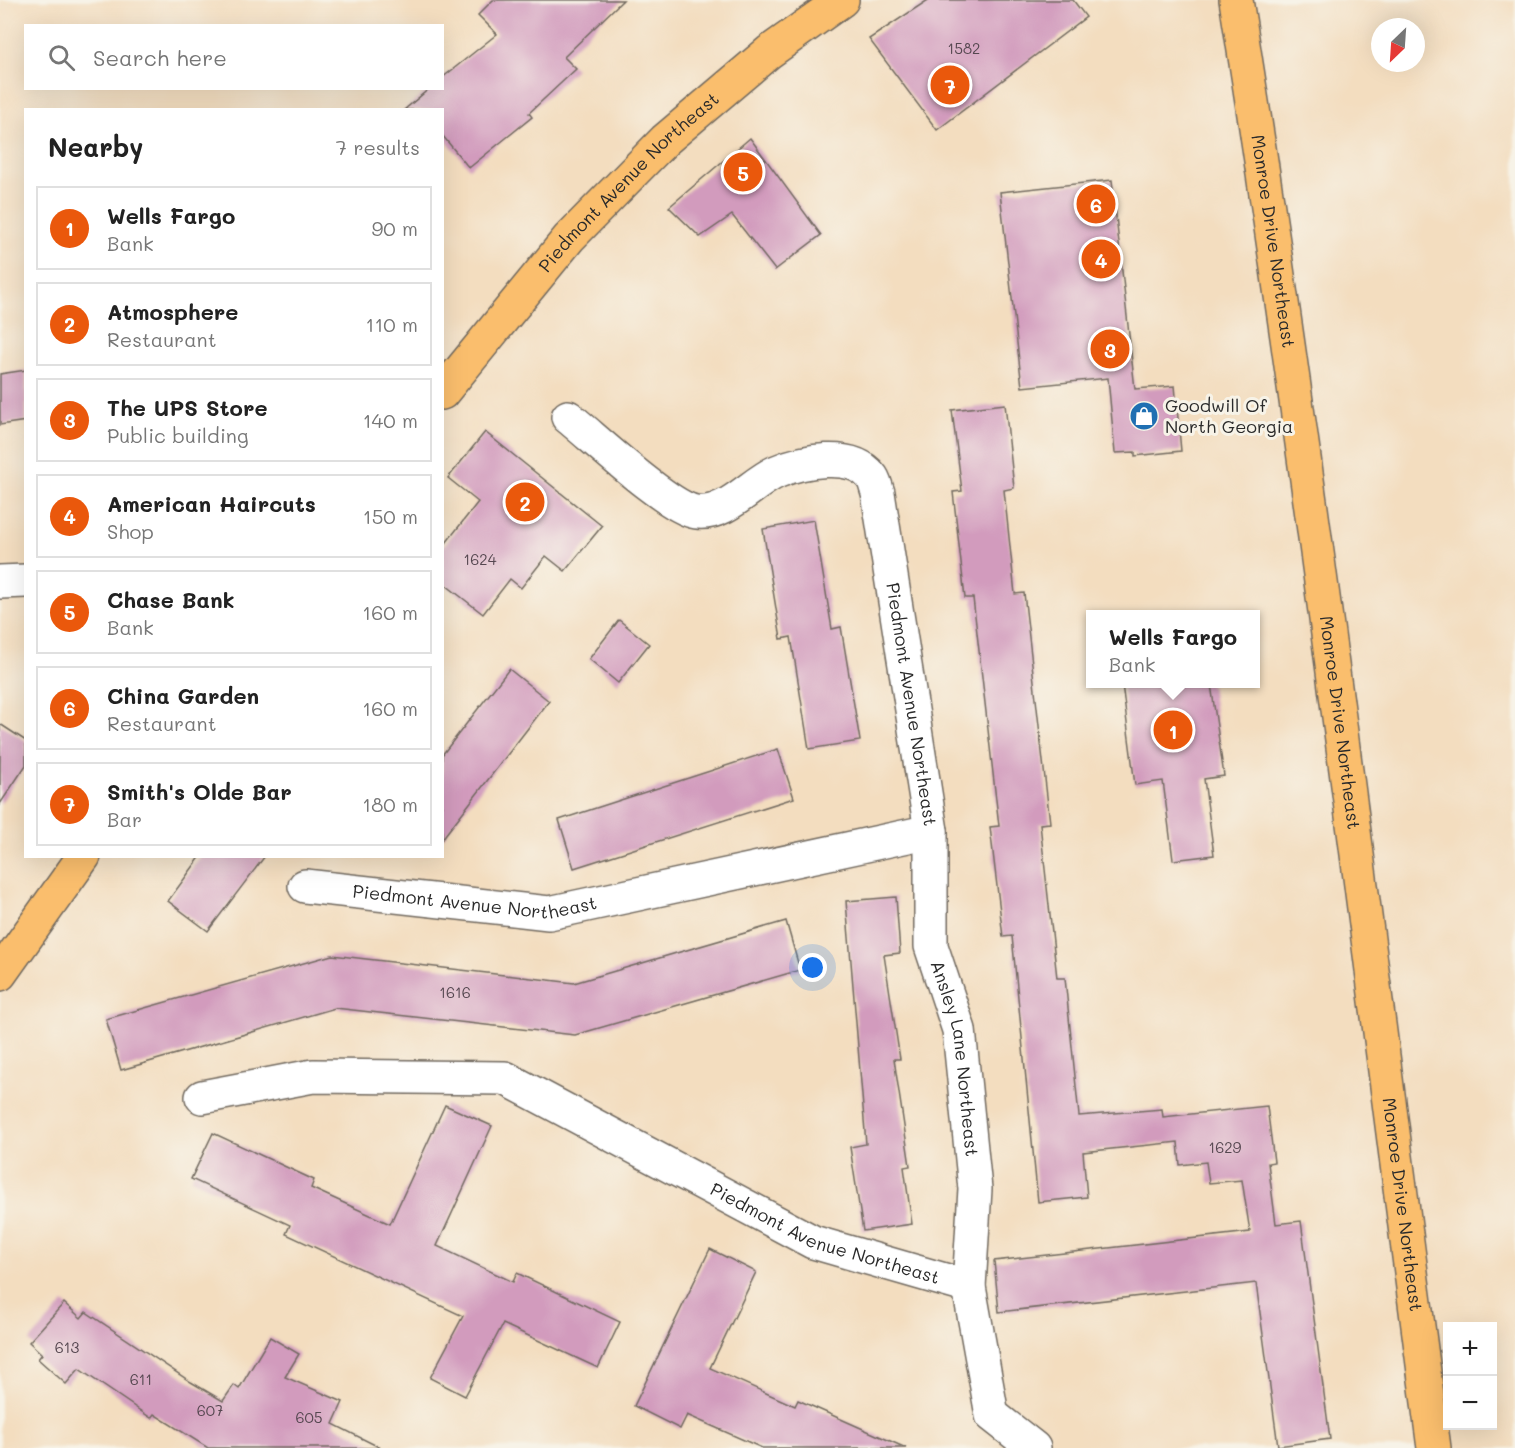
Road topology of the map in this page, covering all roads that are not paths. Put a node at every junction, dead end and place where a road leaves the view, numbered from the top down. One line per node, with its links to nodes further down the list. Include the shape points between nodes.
1 (842, 0): 3 (main road, Piedmont Avenue Northeast, via 769,52 665,141 569,238)
2 (1236, 0): 14 (main road, Monroe Drive Northeast, via 1304,454)
3 (444, 391)
4 (568, 417): 7 (street, Piedmont Avenue Northeast, via 668,500 695,512 726,505 777,472 805,464 839,460 872,477 878,493)
5 (24, 581): 6 (street)
6 (0, 582)
7 (931, 831): 9 (street, Piedmont Avenue Northeast, via 549,913); 12 (street, Ansley Lane Northeast, via 931,946 959,1030 975,1189)
8 (83, 858): 10 (main road)
9 (305, 886)
10 (0, 974)
11 (202, 1097): 12 (street, Piedmont Avenue Northeast, via 313,1076 505,1078 813,1242)
12 (969, 1287): 13 (street, via 992,1415)
13 (1034, 1448)
14 (1434, 1448)

